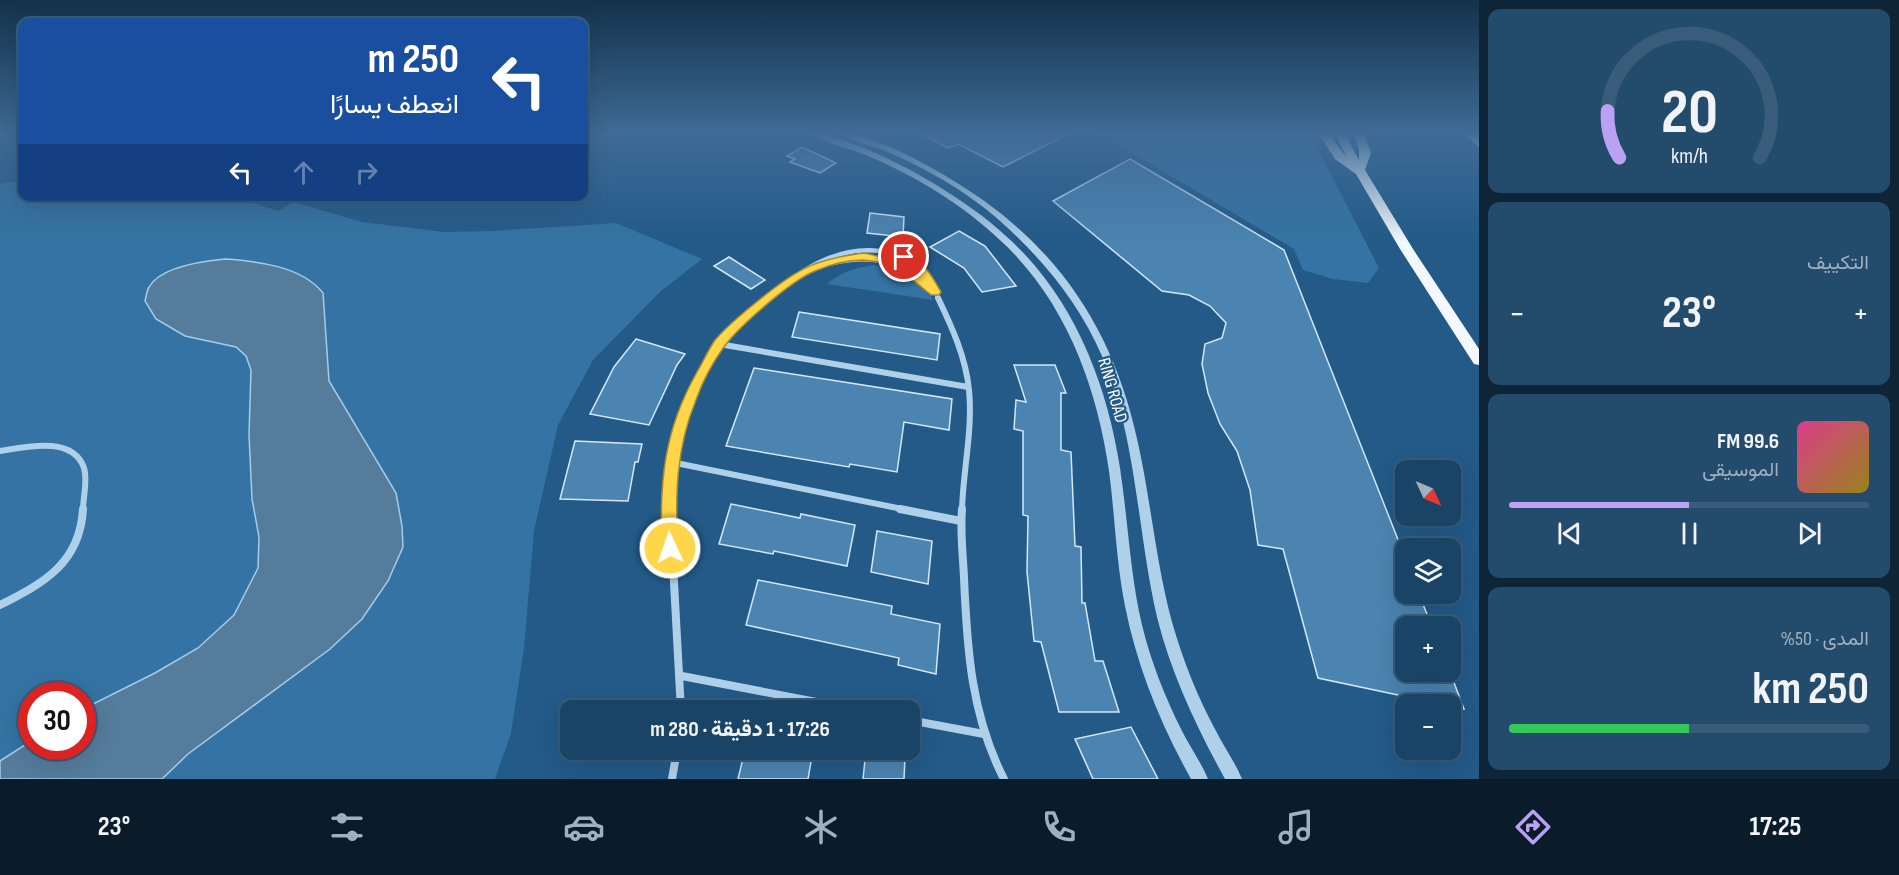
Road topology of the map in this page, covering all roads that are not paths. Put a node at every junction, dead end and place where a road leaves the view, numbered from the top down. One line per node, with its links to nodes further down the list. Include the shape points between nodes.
1 (907, 170): 21 (street, RING ROAD, via 976,215 1027,262 1069,320 1085,354 1107,429 1131,603 1144,659 1183,751)
2 (929, 170): 22 (street, RING ROAD, via 991,210 1047,260 1090,321 1120,396 1176,660 1215,747)
3 (1359, 171): 7 (main road)
4 (808, 269): 5 (street, via 849,257 880,259 910,271); 5 (street, via 851,249 885,251 904,257 923,270); 6 (street, via 762,303)
5 (935, 292): 8 (street, via 956,335)
6 (719, 344): 8 (street); 10 (street, via 689,398)
7 (1479, 360)
8 (968, 387): 11 (street, via 970,431)
9 (0, 451): 12 (street, via 37,446 63,448 79,458 85,476 82,528 69,556 38,584)
10 (671, 462): 11 (street); 13 (street, via 669,537)
11 (961, 521): 17 (street, via 967,651 972,691)
12 (0, 605)
13 (682, 676): 14 (street); 15 (street)
14 (681, 700)
15 (806, 700)
16 (920, 722): 17 (street)
17 (984, 734): 20 (street)
18 (675, 760): 19 (street)
19 (672, 779)
20 (1004, 779)
21 (1200, 779)
22 (1234, 779)

